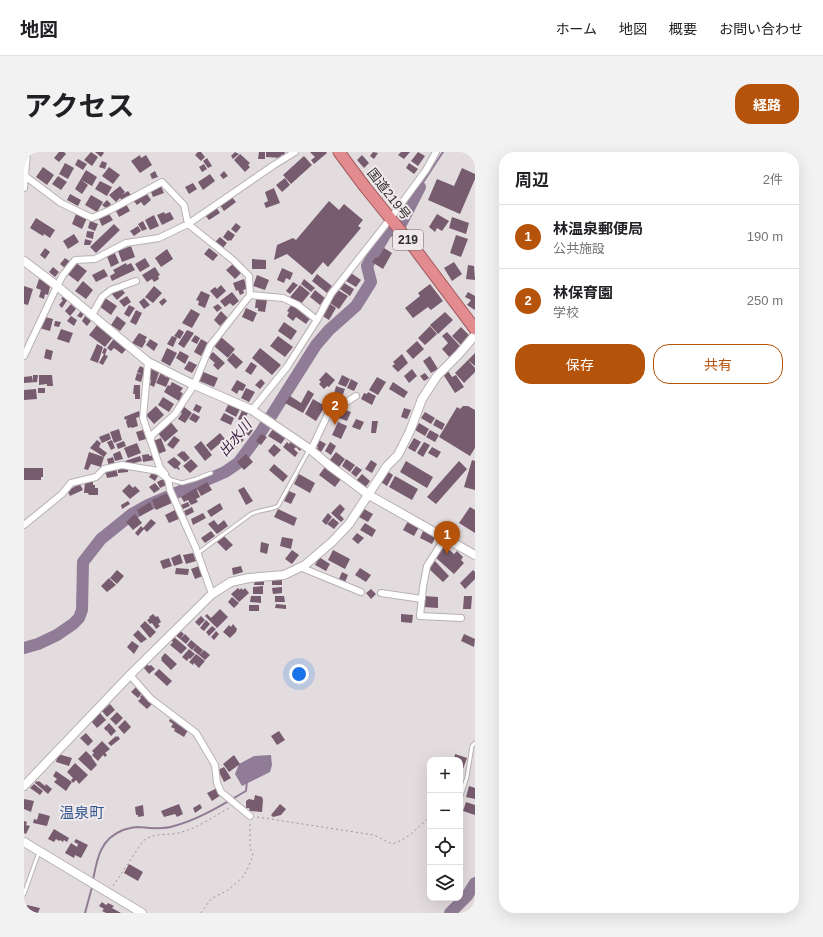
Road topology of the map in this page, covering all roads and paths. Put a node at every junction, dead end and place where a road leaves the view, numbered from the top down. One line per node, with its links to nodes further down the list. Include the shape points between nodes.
1 (27, 152): 5 (street)
2 (295, 152): 8 (street)
3 (339, 152): 7 (highway, 国道219号 / 219)
4 (436, 152): 7 (street)
5 (25, 176): 6 (street); 8 (street, via 61,203 92,218 162,182 184,205)
6 (24, 188)
7 (390, 219): 14 (street, via 331,294); 15 (highway, 国道219号 / 219)
8 (188, 224): 11 (street, via 159,238 126,243 94,259 75,260); 12 (street, via 249,276)
9 (24, 260): 11 (street)
10 (136, 281): 13 (street, via 111,290 102,297)
11 (57, 286): 13 (street); 17 (street)
12 (250, 295): 14 (street, via 283,298); 19 (street, via 210,346)
13 (92, 315): 18 (street)
14 (317, 320): 21 (street, via 287,367)
15 (475, 329)
16 (475, 335): 26 (street, via 437,376 422,399 398,455 387,466)
17 (24, 356)
18 (148, 362): 19 (street); 22 (street, via 143,418)
19 (194, 384): 21 (street); 22 (street, via 175,414)
20 (356, 396): 23 (street, via 328,414)
21 (252, 410): 23 (street)
22 (150, 440): 25 (street, via 160,468)
23 (310, 449): 26 (street); 29 (lane, via 278,506 272,510 260,510 251,514)
24 (210, 473): 25 (lane, via 182,483)
25 (168, 478): 27 (street, via 158,472 122,465 104,469 96,477 71,482 62,494); 29 (street, via 170,490)
26 (369, 495): 28 (street); 31 (street, via 349,524 332,542)
27 (24, 525)
28 (445, 538): 30 (street); 35 (street, via 427,566)
29 (198, 553): 34 (street)
30 (475, 555)
31 (300, 567): 32 (street); 34 (street, via 284,575 231,582)
32 (361, 592)
33 (381, 593): 35 (street)
34 (212, 594): 37 (street)
35 (422, 599): 36 (street, via 420,616)
36 (461, 618)
37 (130, 675): 39 (street); 41 (street, via 151,699 196,733 215,765 221,792)
38 (475, 743): 40 (lane, via 472,746)
39 (24, 786)
40 (462, 793)
41 (235, 805): 42 (street); 46 (path, via 186,831 149,836 142,841)
42 (250, 816): 43 (path, via 374,835 392,844 415,832); 49 (path, via 250,848 253,855 248,868 242,878 228,890 211,899)
43 (427, 819)
44 (24, 842): 45 (street)
45 (39, 852): 46 (street); 47 (lane)
46 (108, 893): 48 (street)
47 (24, 894)
48 (142, 913)
49 (201, 913)

